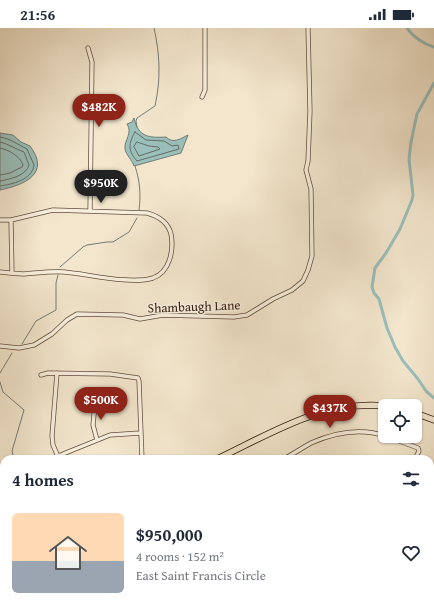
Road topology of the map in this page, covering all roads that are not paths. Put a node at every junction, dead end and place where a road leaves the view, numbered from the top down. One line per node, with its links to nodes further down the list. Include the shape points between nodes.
1 (205, 28): 4 (street, via 205,90)
2 (308, 28): 10 (street, Shambaugh Lane, via 310,111 306,170 311,189 312,256 303,281 292,290 246,315 163,315 140,319 123,315 77,314 34,345 19,348)
3 (88, 48): 5 (street, via 92,62)
4 (202, 98)
5 (90, 211): 7 (street, via 53,210); 9 (street, via 147,213 167,224 172,245 166,268 157,276 145,280 63,272)
6 (0, 220): 7 (street)
7 (11, 220): 9 (street)
8 (0, 272): 9 (street)
9 (12, 273)
10 (0, 346)
11 (58, 373): 12 (street); 17 (street, via 110,374 138,378); 21 (street, via 52,436)
12 (41, 375)
13 (95, 404): 19 (street, via 93,426)
14 (378, 406): 24 (main road, via 353,406 320,412)
15 (422, 416): 16 (main road)
16 (434, 420)
17 (140, 433): 19 (street, via 114,434); 23 (street)
18 (378, 435): 25 (street, via 363,432 342,433 314,442)
19 (97, 440): 22 (street)
20 (404, 443): 26 (street, via 418,448)
21 (58, 455)
22 (65, 455)
23 (142, 455)
24 (225, 455)
25 (291, 455)
26 (418, 455)

